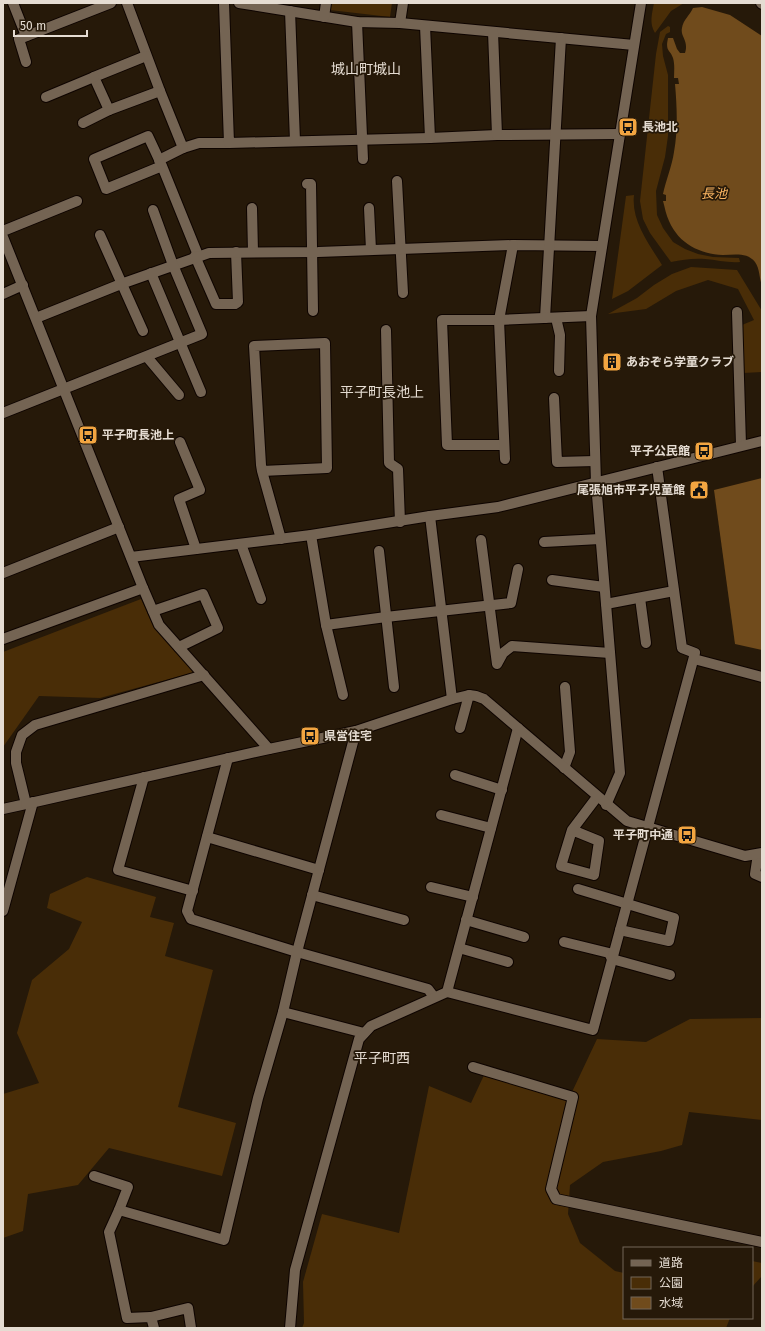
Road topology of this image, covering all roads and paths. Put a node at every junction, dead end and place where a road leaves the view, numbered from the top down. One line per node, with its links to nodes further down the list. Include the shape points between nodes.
1 (13, 3): 15 (street)
2 (110, 3): 15 (street)
3 (127, 3): 18 (street)
4 (224, 3): 31 (street)
5 (239, 3): 9 (street)
6 (326, 3): 10 (street)
7 (403, 3): 12 (street)
8 (641, 3): 17 (street)
9 (290, 11): 10 (street); 30 (street)
10 (324, 17): 11 (street)
11 (356, 22): 12 (street); 29 (street)
12 (400, 23): 13 (street)
13 (425, 26): 14 (street); 28 (street)
14 (493, 32): 16 (street); 27 (street)
15 (26, 36): 19 (street, via 19,39)
16 (561, 38): 17 (street); 25 (street)
17 (634, 45): 26 (street)
18 (146, 56): 20 (street); 21 (street)
19 (26, 62)
20 (94, 77): 22 (street); 23 (street)
21 (160, 91): 23 (street); 32 (street)
22 (46, 97)
23 (109, 110): 24 (street)
24 (83, 123)
25 (555, 133): 26 (street); 27 (street); 44 (street)
26 (620, 134): 46 (street)
27 (497, 135): 28 (street)
28 (430, 138): 29 (street)
29 (362, 140): 30 (street); 33 (street)
30 (295, 141): 31 (street)
31 (229, 143): 32 (street, via 199,143)
32 (183, 148): 34 (street)
33 (363, 159)
34 (161, 163): 34 (street, via 148,136 94,158 106,189); 52 (street)
35 (397, 181): 47 (street)
36 (307, 184): 51 (street, via 311,184)
37 (77, 201): 41 (street)
38 (252, 208): 50 (street)
39 (369, 208): 48 (street)
40 (152, 210): 53 (street)
41 (3, 231)
42 (100, 235): 55 (street)
43 (3, 237): 56 (street)
44 (549, 245): 45 (street); 46 (street); 63 (street)
45 (513, 246): 47 (street); 65 (street)
46 (602, 246): 61 (street)
47 (401, 249): 48 (street); 57 (street)
48 (371, 250): 51 (street)
49 (236, 252): 50 (street); 52 (street); 52 (street, via 238,302 235,304 216,304)
50 (253, 252): 51 (street)
51 (312, 252): 59 (street)
52 (197, 256): 53 (street)
53 (173, 265): 54 (street); 68 (street, via 202,334)
54 (151, 273): 55 (street); 68 (street)
55 (121, 284): 62 (street); 67 (street)
56 (23, 285): 58 (street); 62 (street)
57 (403, 293)
58 (3, 294)
59 (313, 311)
60 (737, 312): 79 (street)
61 (591, 316): 64 (street); 81 (street)
62 (36, 318): 71 (street)
63 (545, 318): 64 (street); 65 (street)
64 (556, 318): 70 (street, via 560,335)
65 (499, 320): 78 (street); 78 (street, via 442,320 447,445)
66 (386, 330): 86 (street, via 389,463 398,469)
67 (143, 331)
68 (180, 344): 69 (street); 72 (street)
69 (147, 357): 71 (street); 73 (street)
70 (559, 371)
71 (63, 389): 75 (street); 87 (street)
72 (201, 392)
73 (179, 395)
74 (554, 398): 81 (street, via 557,462)
75 (3, 413)
76 (762, 440): 79 (street)
77 (180, 442): 94 (street, via 200,490 179,499)
78 (504, 445): 80 (street)
79 (741, 445): 82 (street)
80 (505, 459)
81 (595, 462): 84 (street)
82 (657, 467): 84 (street); 102 (street)
83 (262, 471): 83 (street, via 254,346 325,342 327,468); 89 (street)
84 (596, 483): 85 (street, via 498,507); 90 (street)
85 (430, 516): 86 (street); 108 (street)
86 (400, 522): 88 (street)
87 (119, 527): 96 (street); 98 (street)
88 (312, 535): 89 (street); 110 (street)
89 (281, 539): 93 (street)
90 (600, 539): 92 (street); 100 (street)
91 (481, 540): 105 (street)
92 (544, 542)
93 (241, 544): 94 (street); 104 (street)
94 (196, 549): 96 (street)
95 (379, 551): 109 (street)
96 (131, 557): 101 (street)
97 (518, 570): 105 (street, via 512,603)
98 (3, 573)
99 (552, 580): 100 (street)
100 (604, 587): 106 (street)
101 (143, 588): 107 (street); 111 (street)
102 (674, 591): 103 (street); 115 (street, via 682,648 695,653)
103 (640, 598): 106 (street); 112 (street)
104 (261, 599)
105 (490, 604): 108 (street); 114 (street, via 497,664 503,653 512,646)
106 (606, 604): 114 (street)
107 (153, 611): 113 (street, via 159,625); 113 (street, via 203,594 218,628)
108 (440, 611): 109 (street); 122 (street)
109 (386, 617): 110 (street); 118 (street)
110 (326, 625): 121 (street)
111 (3, 639)
112 (646, 643)
113 (179, 647): 116 (street)
114 (610, 653): 134 (street, via 620,773)
115 (694, 659): 117 (street); 138 (street)
116 (204, 674): 126 (street); 133 (street, via 35,725 22,735 16,752 16,763)
117 (762, 677)
118 (394, 687)
119 (565, 687): 128 (street, via 570,752)
120 (469, 695): 122 (street); 123 (street); 124 (street, via 484,699)
121 (343, 696)
122 (452, 699): 125 (street)
123 (460, 728)
124 (518, 728): 128 (street); 131 (street)
125 (356, 731): 126 (street); 142 (street)
126 (269, 749): 127 (street)
127 (228, 758): 130 (street); 140 (street)
128 (564, 768): 132 (street)
129 (455, 775): 131 (street)
130 (144, 777): 133 (street); 146 (street, via 118,870)
131 (502, 790): 137 (street)
132 (597, 797): 134 (street); 139 (street)
133 (30, 803): 135 (street); 150 (street)
134 (606, 805): 138 (street, via 627,821)
135 (3, 809)
136 (441, 815): 137 (street)
137 (491, 828): 148 (street)
138 (647, 828): 141 (street, via 745,856); 149 (street)
139 (572, 830): 139 (street, via 561,866 594,875 599,841)
140 (207, 837): 142 (street); 146 (street)
141 (760, 853): 143 (street, via 755,874)
142 (319, 870): 147 (street)
143 (762, 877)
144 (431, 887): 148 (street)
145 (578, 889): 149 (street)
146 (193, 890): 157 (street, via 187,911 191,919)
147 (312, 895): 151 (street); 157 (street)
148 (473, 897): 152 (street)
149 (627, 903): 153 (street); 153 (street, via 674,918 669,941)
150 (3, 911)
151 (404, 920)
152 (466, 920): 154 (street); 156 (street)
153 (620, 930): 158 (street)
154 (524, 937)
155 (564, 942): 158 (street, via 609,953)
156 (459, 948): 159 (street); 161 (street)
157 (297, 952): 162 (street, via 428,989); 163 (street)
158 (612, 959): 160 (street); 161 (street, via 593,1030)
159 (508, 962)
160 (670, 975)
161 (447, 992): 162 (street)
162 (434, 997): 164 (street, via 371,1026)
163 (283, 1012): 164 (street); 167 (street, via 258,1098 224,1240)
164 (364, 1033): 172 (street, via 359,1039 295,1270)
165 (473, 1067): 168 (street, via 574,1097 551,1189 556,1199)
166 (94, 1176): 167 (street, via 128,1187)
167 (119, 1210): 169 (street, via 110,1232 127,1318)
168 (762, 1242)
169 (151, 1317): 170 (street); 171 (street, via 188,1308)
170 (154, 1328)
171 (191, 1328)
172 (290, 1328)

